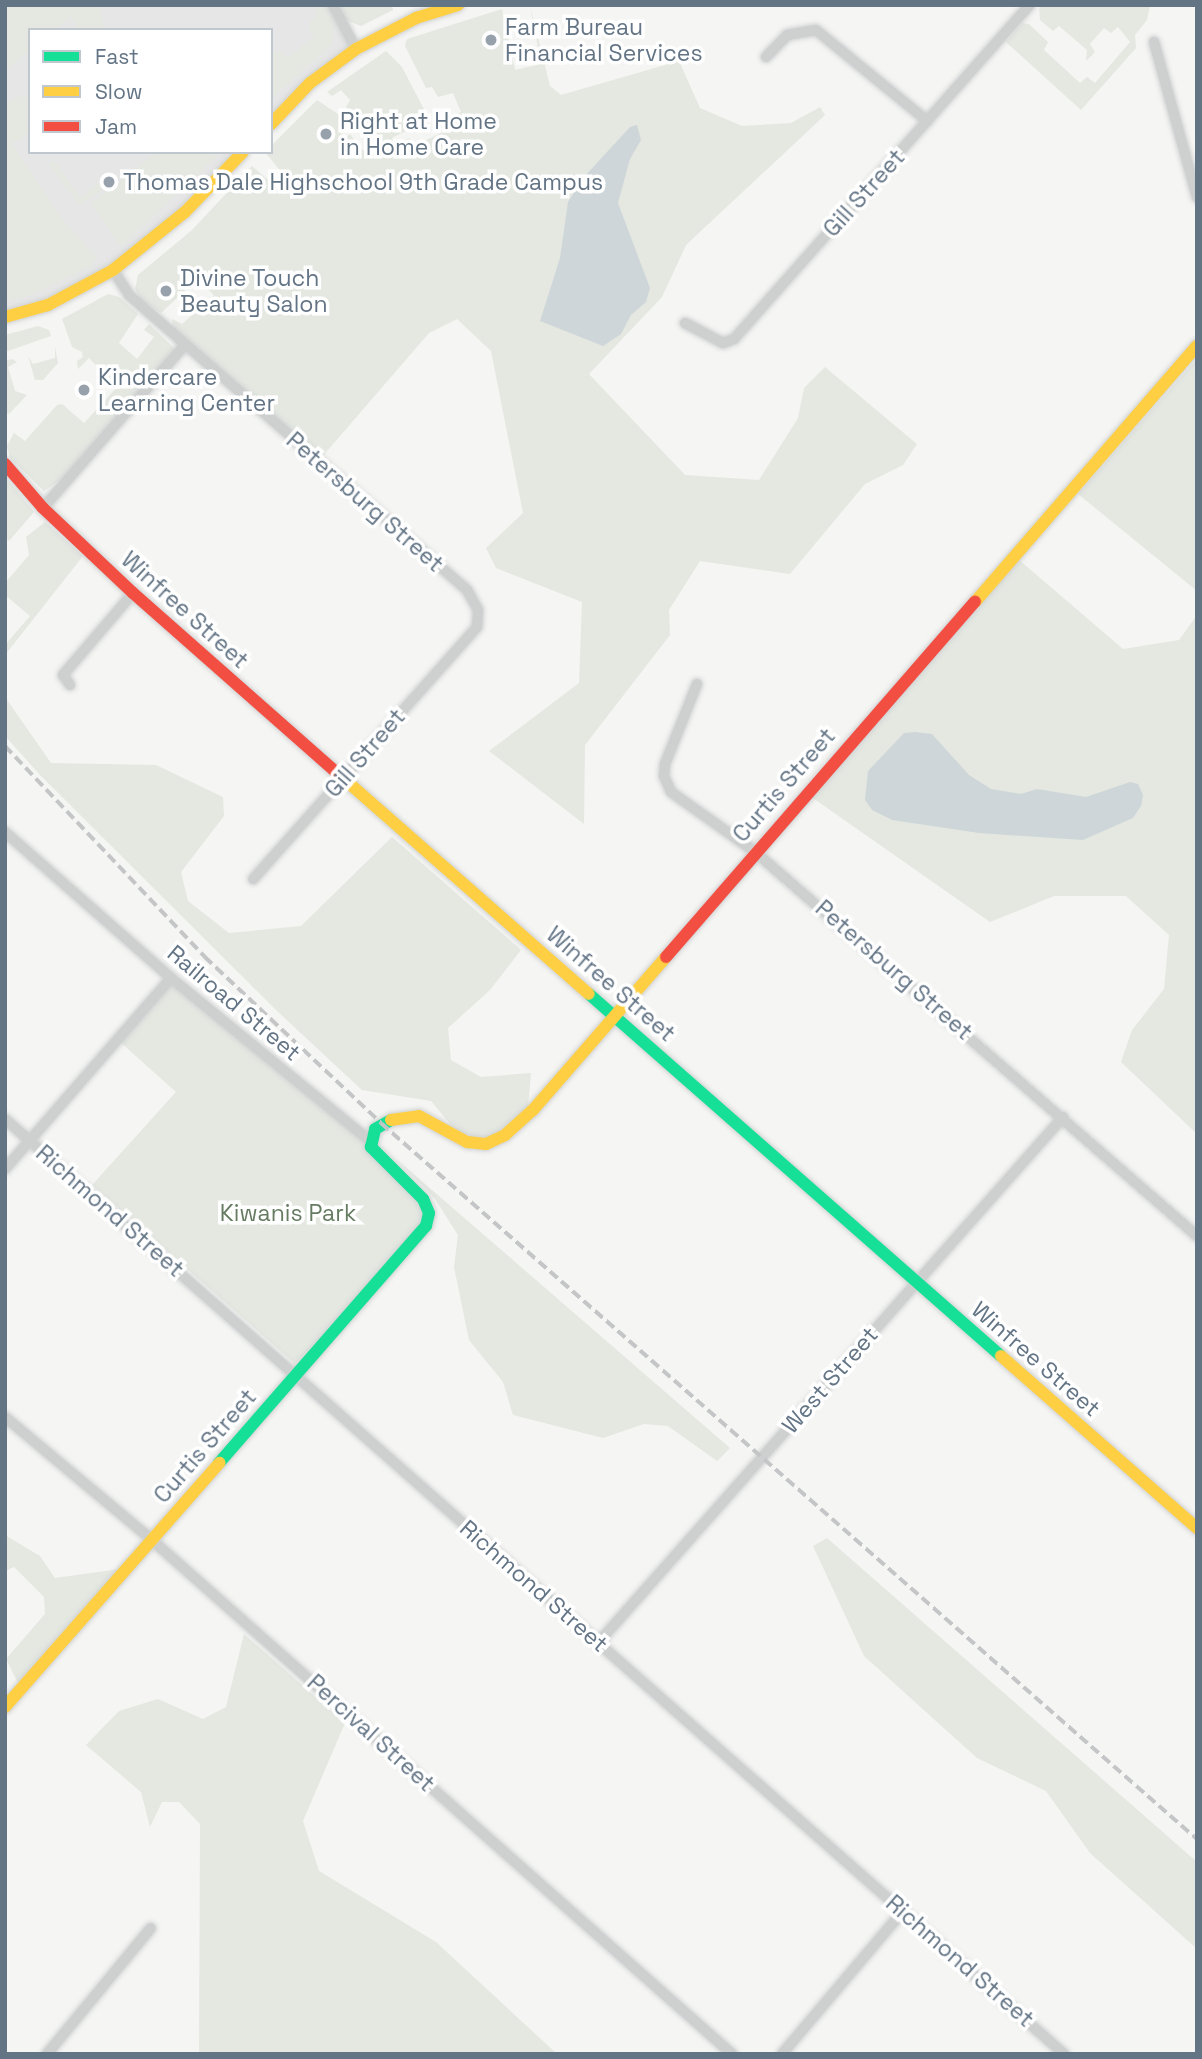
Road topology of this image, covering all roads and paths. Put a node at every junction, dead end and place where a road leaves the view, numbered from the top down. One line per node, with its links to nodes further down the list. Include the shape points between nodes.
1 (333, 5): 5 (street)
2 (458, 5): 5 (street, via 416,18)
3 (1029, 5): 7 (street, Gill Street)
4 (1154, 42): 10 (street)
5 (356, 49): 8 (street, via 310,83)
6 (766, 57): 7 (street, via 794,31 825,34)
7 (928, 121): 13 (street, Gill Street, via 734,339 723,343)
8 (273, 122)
9 (241, 154): 11 (street, via 185,212)
10 (1197, 197)
11 (114, 270): 12 (street, via 48,305); 14 (street, Petersburg Street, via 129,295)
12 (5, 317)
13 (685, 323)
14 (184, 346): 17 (street); 19 (street, Petersburg Street, via 467,590 478,610)
15 (1197, 346): 24 (street, Curtis Street)
16 (5, 464): 17 (street, Winfree Street)
17 (43, 508): 18 (street, Winfree Street)
18 (133, 593): 21 (street, via 63,676); 22 (street, Winfree Street)
19 (477, 627): 22 (street, Gill Street)
20 (697, 684): 24 (street, Petersburg Street, via 669,750 666,786)
21 (70, 685)
22 (342, 779): 25 (street, Gill Street); 27 (street, Winfree Street)
23 (5, 832): 26 (street, Railroad Street)
24 (754, 851): 27 (street, Curtis Street); 28 (street, Petersburg Street)
25 (253, 879)
26 (171, 978): 30 (street, Railroad Street); 31 (street)
27 (614, 1013): 30 (street, Curtis Street, via 533,1110 496,1141 467,1142 434,1120 412,1116 381,1123); 35 (street, Winfree Street)
28 (1063, 1117): 34 (street, Petersburg Street); 35 (street, West Street)
29 (5, 1119): 31 (street, Richmond Street)
30 (369, 1140): 33 (street, Railroad Street, via 373,1151 419,1195)
31 (30, 1141): 32 (street); 36 (street, Richmond Street)
32 (5, 1169)
33 (428, 1210): 36 (street, Curtis Street, via 428,1223 416,1239)
34 (1197, 1236)
35 (916, 1282): 38 (street, Winfree Street); 40 (street, West Street)
36 (295, 1375): 39 (street, Curtis Street); 40 (street, Richmond Street)
37 (5, 1418): 39 (street, Percival Street)
38 (1197, 1528)
39 (152, 1539): 41 (street, Curtis Street); 45 (street, Percival Street)
40 (598, 1643): 42 (street, Richmond Street)
41 (8, 1700)
42 (903, 1911): 46 (street); 47 (street, Richmond Street)
43 (151, 1928): 44 (street)
44 (47, 2054)
45 (732, 2054)
46 (782, 2054)
47 (1064, 2054)

